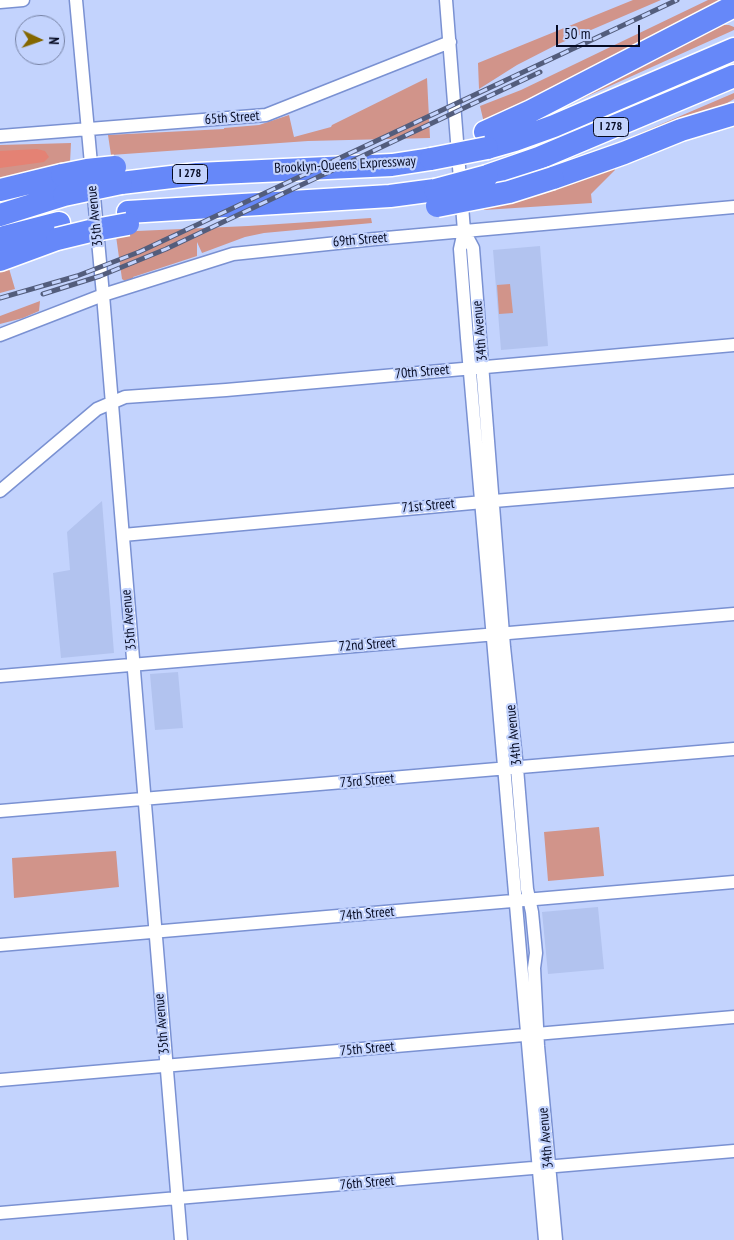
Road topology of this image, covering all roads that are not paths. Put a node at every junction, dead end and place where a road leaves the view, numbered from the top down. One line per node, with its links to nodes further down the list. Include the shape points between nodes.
1 (23, 0): 4 (street)
2 (76, 0): 13 (street, 35th Avenue)
3 (446, 0): 8 (street, 34th Avenue)
4 (0, 2)
5 (734, 6): 7 (highway)
6 (734, 18): 7 (highway)
7 (709, 20): 16 (highway, via 532,111)
8 (450, 42): 13 (street, 65th Street, via 266,115); 23 (street, 34th Avenue)
9 (734, 49): 16 (highway, I 278, via 554,126)
10 (734, 76): 19 (highway, I 278, bridge)
11 (734, 104): 14 (highway)
12 (734, 114): 14 (highway)
13 (87, 129): 15 (street, 65th Street); 26 (street, 35th Avenue)
14 (681, 130): 19 (highway, bridge, via 509,192)
15 (0, 136)
16 (486, 140): 17 (highway, Brooklyn-Queens Expressway / I 278, bridge, via 453,142 431,153 340,167 168,176 118,175)
17 (63, 185): 18 (highway); 21 (highway, Brooklyn-Queens Expressway / I 278)
18 (0, 190)
19 (436, 198): 22 (highway, via 359,210 290,202 176,208)
20 (734, 207): 23 (street, 69th Street)
21 (0, 215)
22 (58, 231): 24 (highway); 25 (highway)
23 (464, 231): 26 (street, 69th Street, via 233,254); 29 (street, 34th Avenue, via 473,248); 30 (street, 34th Avenue, via 460,249)
24 (0, 238)
25 (0, 260)
26 (103, 295): 27 (street, 69th Street); 31 (street, 35th Avenue)
27 (0, 335)
28 (734, 346): 29 (street, 70th Street)
29 (484, 367): 30 (street, 70th Street); 34 (street, 34th Avenue)
30 (470, 368): 31 (street, 70th Street, via 125,397); 34 (street, 34th Avenue)
31 (112, 403): 33 (street, 70th Street, via 98,409); 35 (street, 35th Avenue)
32 (734, 481): 34 (street, 71st Street)
33 (0, 491)
34 (488, 501): 35 (street, 71st Street); 37 (street, 34th Avenue)
35 (122, 535): 38 (street, 35th Avenue)
36 (734, 614): 37 (street, 72nd Street)
37 (499, 634): 38 (street, 72nd Street); 41 (street, 34th Avenue)
38 (133, 664): 39 (street, 72nd Street); 42 (street, 35th Avenue)
39 (0, 676)
40 (734, 749): 41 (street, 73rd Street)
41 (511, 768): 42 (street, 73rd Street); 45 (street, 34th Avenue); 46 (street, 34th Avenue)
42 (144, 799): 43 (street, 73rd Street); 47 (street, 35th Avenue)
43 (0, 811)
44 (734, 882): 45 (street, 74th Street)
45 (530, 900): 46 (street, 74th Street); 50 (street, 34th Avenue, via 536,953)
46 (516, 902): 47 (street, 74th Street); 50 (street, 34th Avenue)
47 (155, 932): 48 (street, 74th Street); 51 (street, 35th Avenue)
48 (0, 945)
49 (734, 1017): 50 (street, 75th Street)
50 (533, 1034): 51 (street, 75th Street); 54 (street, 34th Avenue, via 538,1046)
51 (166, 1066): 52 (street, 75th Street); 55 (street, 35th Avenue)
52 (0, 1080)
53 (734, 1152): 54 (street, 76th Street)
54 (544, 1168): 55 (street, 76th Street); 58 (street, 34th Avenue); 59 (street, 34th Avenue)
55 (178, 1198): 56 (street, 76th Street); 57 (street, 35th Avenue)
56 (0, 1213)
57 (181, 1240)
58 (545, 1240)
59 (556, 1240)

